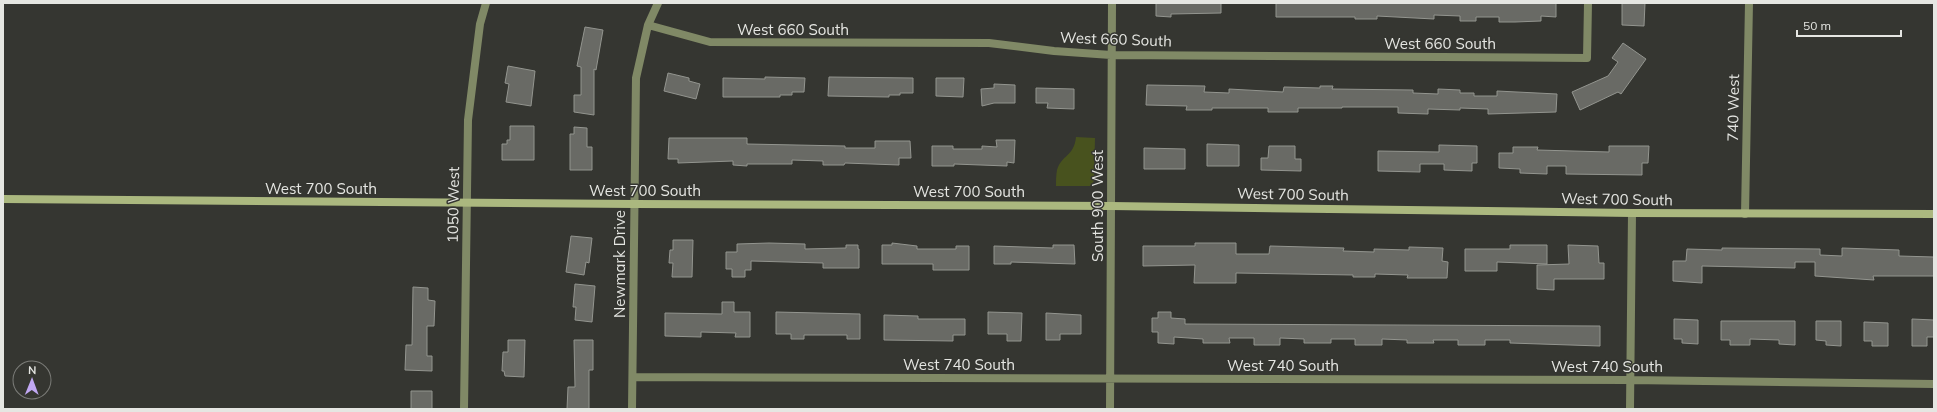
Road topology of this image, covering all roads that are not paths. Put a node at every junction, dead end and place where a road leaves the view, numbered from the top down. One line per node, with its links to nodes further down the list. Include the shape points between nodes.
1 (486, 3): 9 (street, 1050 West, via 480,24 468,120)
2 (658, 3): 6 (street, Newmark Drive)
3 (1112, 3): 7 (street, South 900 West)
4 (1588, 3): 7 (street, West 660 South, via 1587,58)
5 (1749, 3): 13 (street, 740 West)
6 (648, 25): 7 (street, West 660 South, via 710,42 989,43); 10 (street, Newmark Drive, via 636,78)
7 (1111, 55): 11 (street, South 900 West)
8 (3, 199): 9 (street, West 700 South)
9 (467, 202): 10 (street, West 700 South); 19 (street, 1050 West)
10 (634, 204): 11 (street, West 700 South); 15 (street, Newmark Drive)
11 (1111, 206): 12 (street, West 700 South); 16 (street, South 900 West)
12 (1632, 214): 13 (street, West 700 South); 17 (street)
13 (1745, 214): 14 (street, West 700 South)
14 (1934, 214)
15 (633, 377): 16 (street, West 740 South); 20 (street, Newmark Drive)
16 (1110, 378): 17 (street, West 740 South); 21 (street, South 900 West)
17 (1630, 380): 18 (street, West 740 South); 22 (street)
18 (1934, 384)
19 (464, 409)
20 (632, 409)
21 (1110, 409)
22 (1630, 409)

